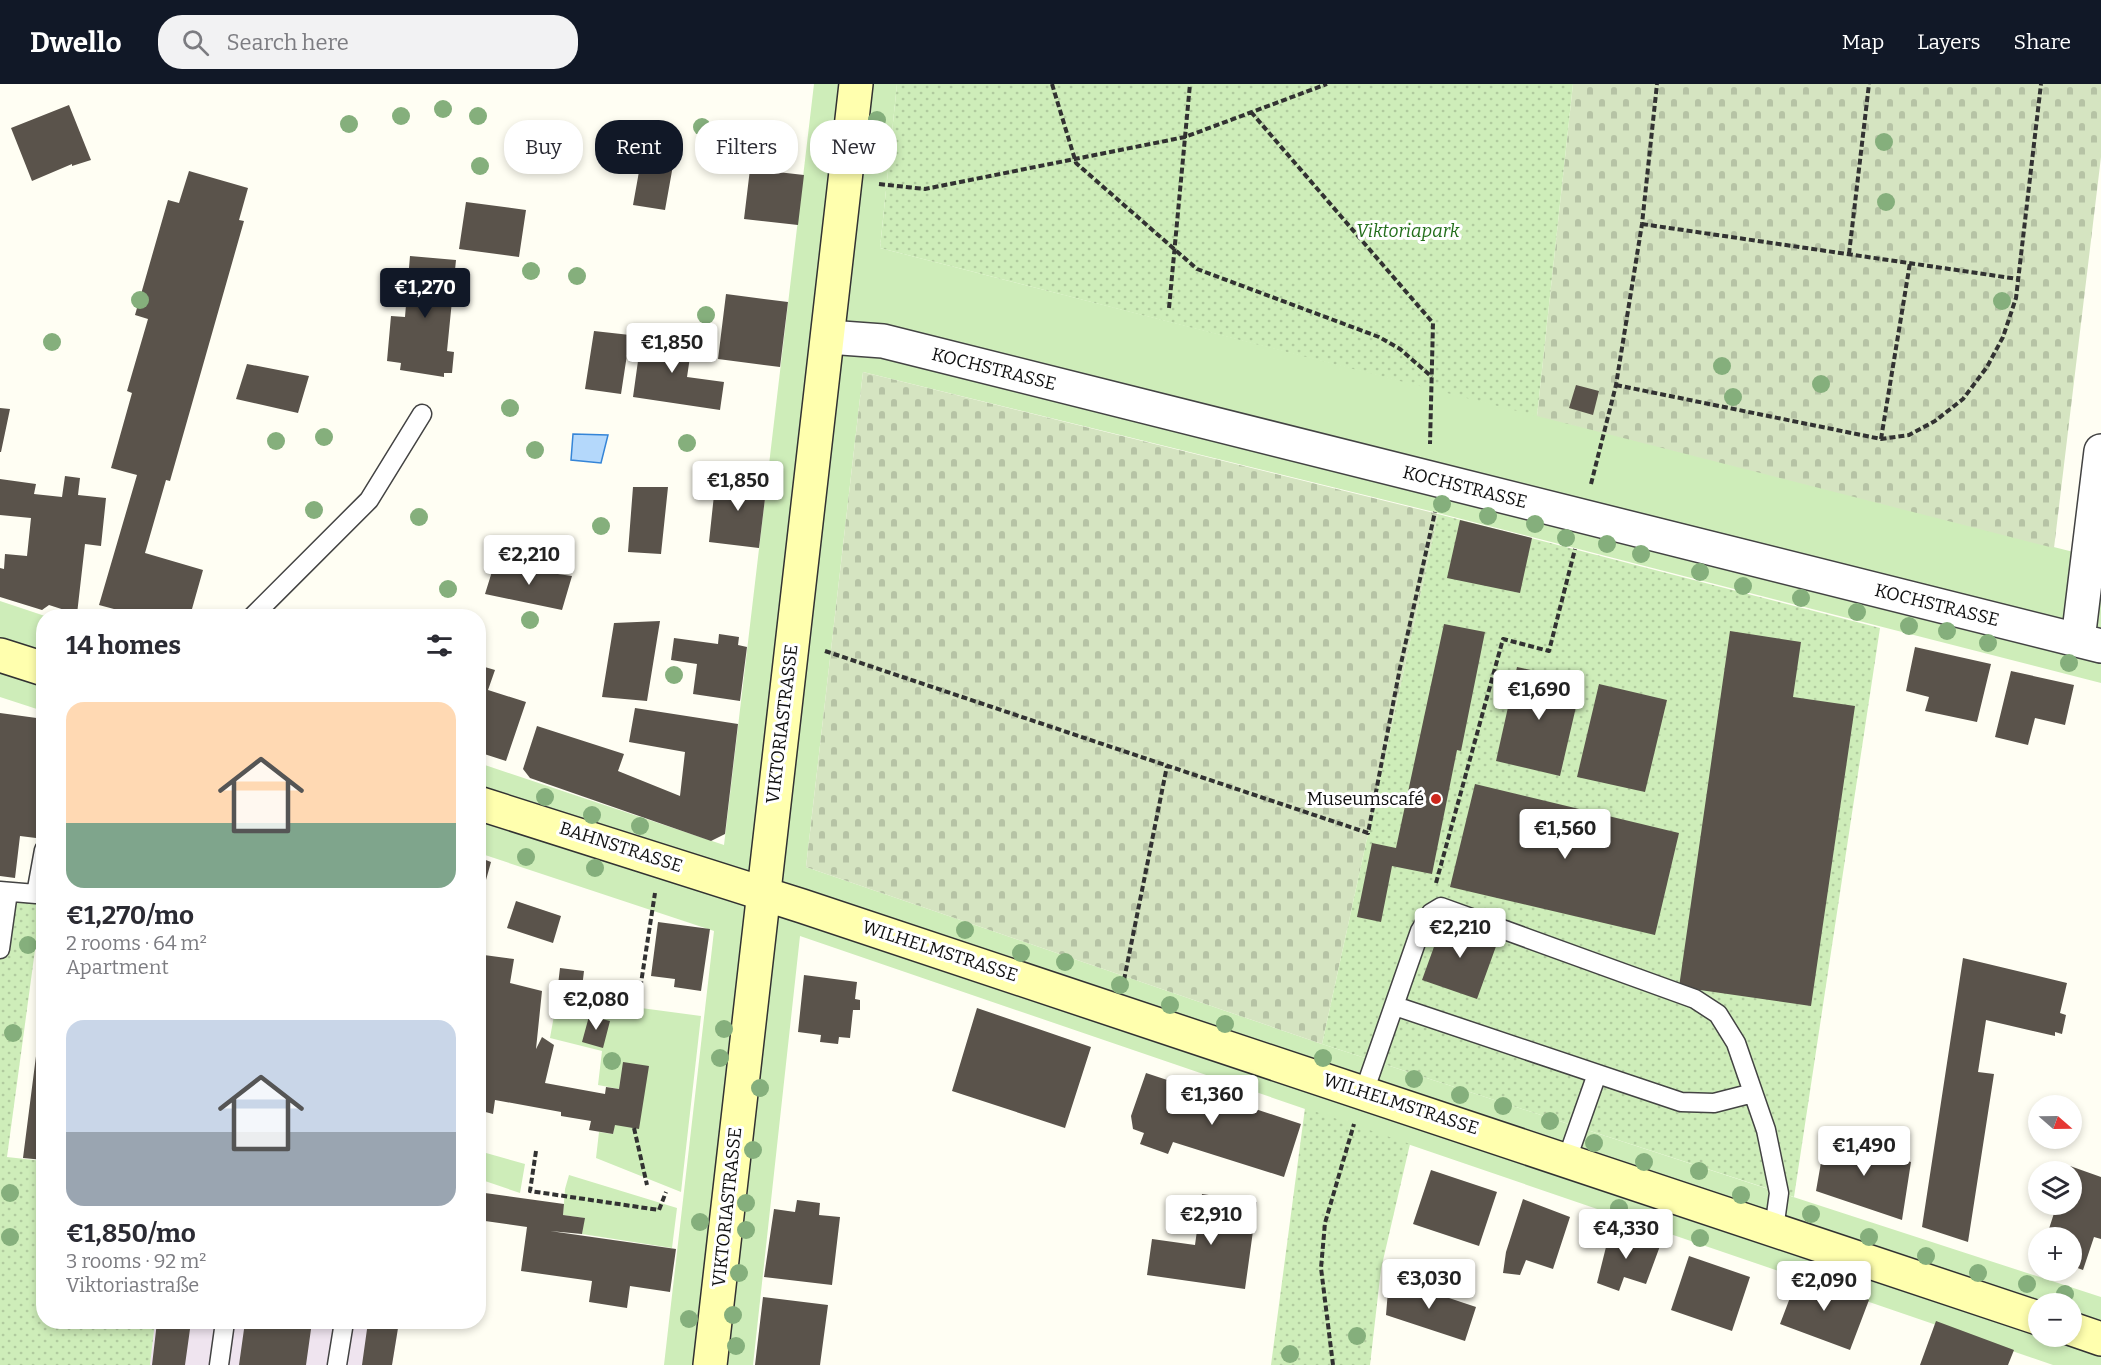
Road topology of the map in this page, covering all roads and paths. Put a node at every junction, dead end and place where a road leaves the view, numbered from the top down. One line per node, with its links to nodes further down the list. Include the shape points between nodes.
1 (856, 84): 11 (street, VIKTORIASTRASSE)
2 (1052, 84): 10 (path)
3 (1190, 84): 9 (path)
4 (1327, 84): 8 (path)
5 (1657, 84): 12 (path)
6 (1869, 84): 14 (path)
7 (2041, 84): 16 (path)
8 (1251, 112): 9 (path); 19 (path, via 1433,323)
9 (1185, 137): 10 (path); 13 (path)
10 (1075, 159): 11 (path, via 926,189); 13 (path)
11 (845, 180): 18 (street, VIKTORIASTRASSE)
12 (1642, 224): 14 (path); 20 (path)
13 (1175, 249): 17 (path); 19 (path, via 1203,272 1379,337 1400,349)
14 (1849, 254): 15 (path)
15 (1910, 263): 16 (path); 22 (path)
16 (2018, 279): 22 (path, via 2003,337 1963,399 1909,435)
17 (1169, 309)
18 (828, 337): 24 (street, KOCHSTRASSE, via 883,341); 27 (street, VIKTORIASTRASSE)
19 (1432, 377): 24 (path)
20 (1616, 385): 22 (path); 25 (path)
21 (422, 414): 26 (lane, via 369,500)
22 (1881, 439)
23 (2101, 451): 28 (street)
24 (1436, 480): 25 (street, KOCHSTRASSE); 31 (path, via 1368,833)
25 (1583, 516): 28 (street, KOCHSTRASSE); 37 (path, via 1549,651 1503,639)
26 (260, 609)
27 (793, 640): 31 (path); 35 (street, VIKTORIASTRASSE)
28 (2089, 643)
29 (0, 655): 30 (street)
30 (36, 666)
31 (1167, 766): 41 (path)
32 (486, 805): 33 (street, BAHNSTRASSE)
33 (660, 860): 35 (street, BAHNSTRASSE); 39 (path)
34 (4, 892): 36 (lane); 38 (lane)
35 (763, 893): 41 (street, WILHELMSTRASSE); 58 (street, VIKTORIASTRASSE)
36 (36, 894)
37 (1432, 895)
38 (0, 949)
39 (639, 996)
40 (1395, 1006): 42 (lane); 43 (lane); 44 (lane, via 1420,931 1431,913 1441,907 1695,999 1718,1014 1736,1043)
41 (1121, 1011): 43 (street, WILHELMSTRASSE)
42 (1598, 1074): 44 (lane, via 1682,1102 1714,1103); 47 (lane)
43 (1365, 1092): 47 (street, WILHELMSTRASSE); 59 (path, via 1325,1223 1321,1268)
44 (1753, 1093): 50 (lane, via 1766,1130 1779,1193)
45 (634, 1128): 48 (path)
46 (536, 1151): 49 (path, via 530,1191 659,1210)
47 (1567, 1160): 50 (street, WILHELMSTRASSE)
48 (646, 1185)
49 (666, 1192)
50 (1774, 1229): 51 (street, WILHELMSTRASSE)
51 (2028, 1315)
52 (224, 1329): 56 (lane)
53 (343, 1329): 57 (lane)
54 (2082, 1333): 55 (street)
55 (2101, 1340)
56 (219, 1365)
57 (337, 1365)
58 (710, 1365)
59 (1333, 1365)

